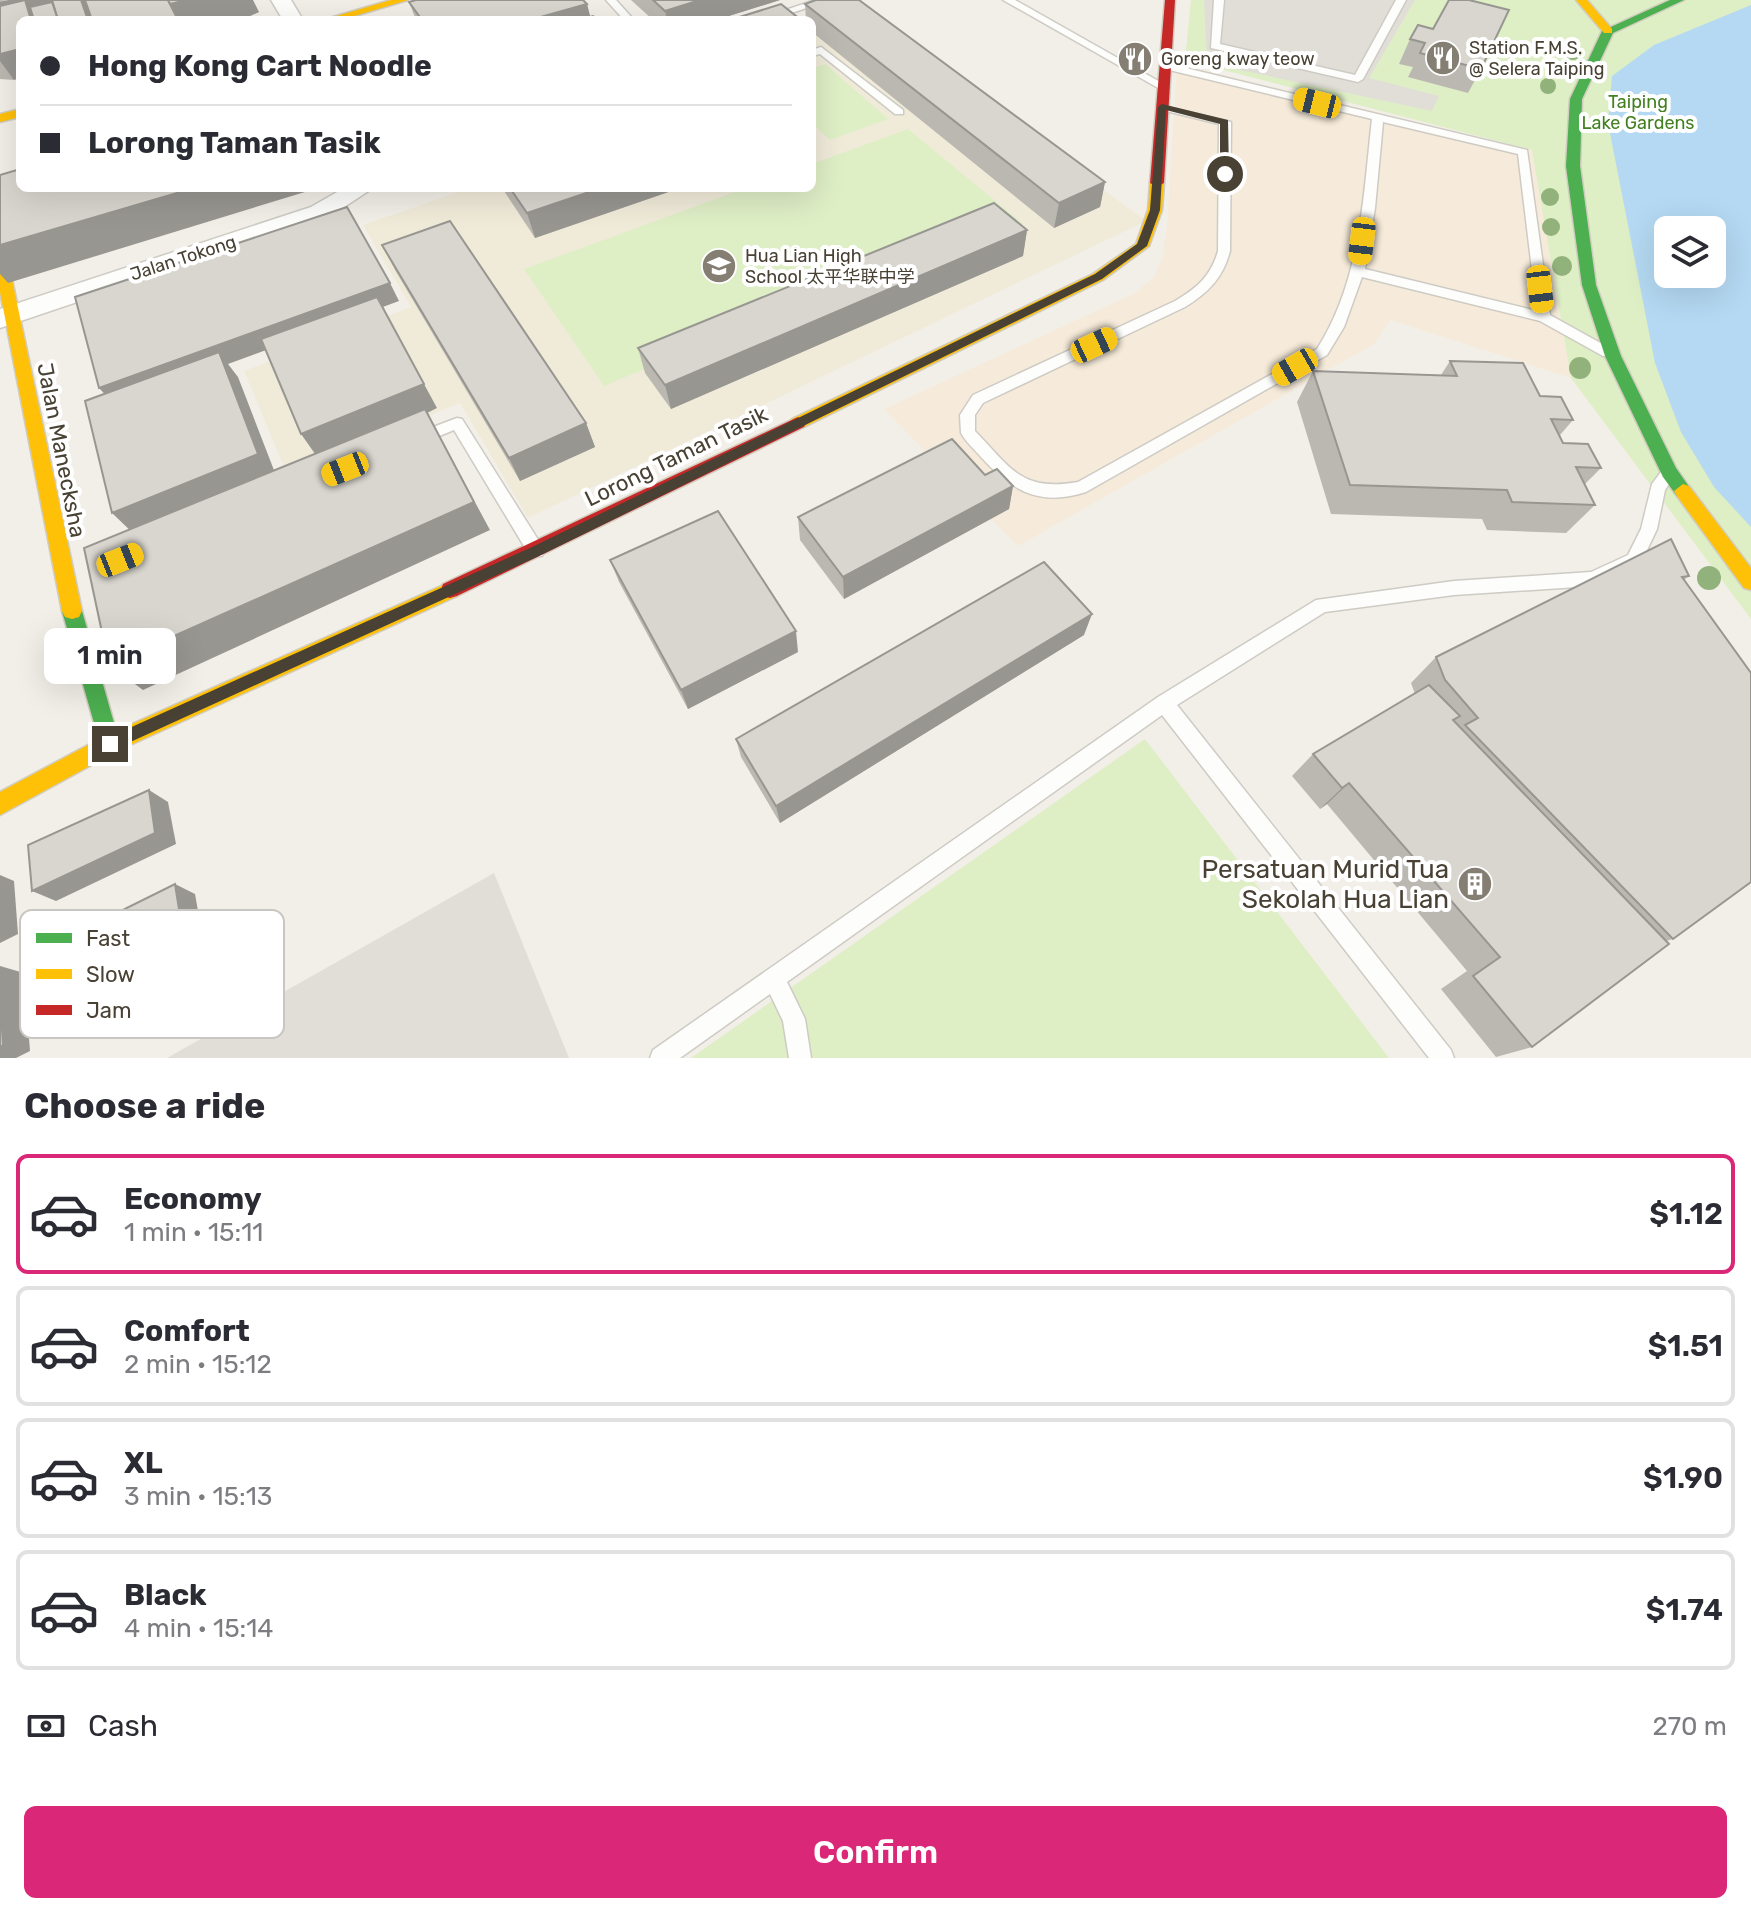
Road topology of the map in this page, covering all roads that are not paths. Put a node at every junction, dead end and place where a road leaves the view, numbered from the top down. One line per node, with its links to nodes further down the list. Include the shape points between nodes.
1 (403, 0): 10 (street)
2 (611, 0): 11 (lane)
3 (825, 0): 12 (lane)
4 (1008, 0): 16 (lane)
5 (1170, 0): 15 (street, Lorong Taman Tasik)
6 (1219, 0): 7 (lane, via 1215,46 1358,79)
7 (1401, 0)
8 (1581, 0): 13 (street)
9 (1679, 0): 13 (street)
10 (344, 16)
11 (625, 16)
12 (774, 16)
13 (1608, 31): 25 (street, via 1576,99 1573,166 1589,285)
14 (816, 52): 18 (lane, via 821,50)
15 (1165, 66): 16 (street, Lorong Taman Tasik); 19 (lane)
16 (1164, 87): 17 (street, Lorong Taman Tasik)
17 (1162, 107): 22 (lane, via 1225,122 1220,270 1207,288 1180,304 978,399 964,421 968,433 1023,488 1039,494 1081,488 1322,352 1338,331); 28 (street, Lorong Taman Tasik, via 1155,210 1142,246 1109,269)
18 (899, 112)
19 (1378, 117): 22 (lane); 24 (lane, via 1523,152)
20 (354, 192): 23 (street, Jalan Tokong, via 320,212)
21 (0, 256): 23 (street, Jalan Manecksha)
22 (1358, 272): 24 (lane)
23 (6, 317): 31 (street, Jalan Manecksha)
24 (1544, 317): 25 (lane)
25 (1613, 356): 27 (street)
26 (399, 447): 28 (lane, via 457,423)
27 (1669, 472): 29 (street); 30 (lane, via 1658,483 1650,525 1634,560 1593,579 1454,588 1322,605)
28 (536, 551): 31 (street, Lorong Taman Tasik)
29 (1751, 582)
30 (1164, 703): 33 (lane); 36 (lane)
31 (110, 744): 32 (street, Lorong Taman Tasik)
32 (0, 804)
33 (773, 977): 34 (lane); 35 (lane, via 794,1019)
34 (661, 1058)
35 (800, 1058)
36 (1443, 1058)

